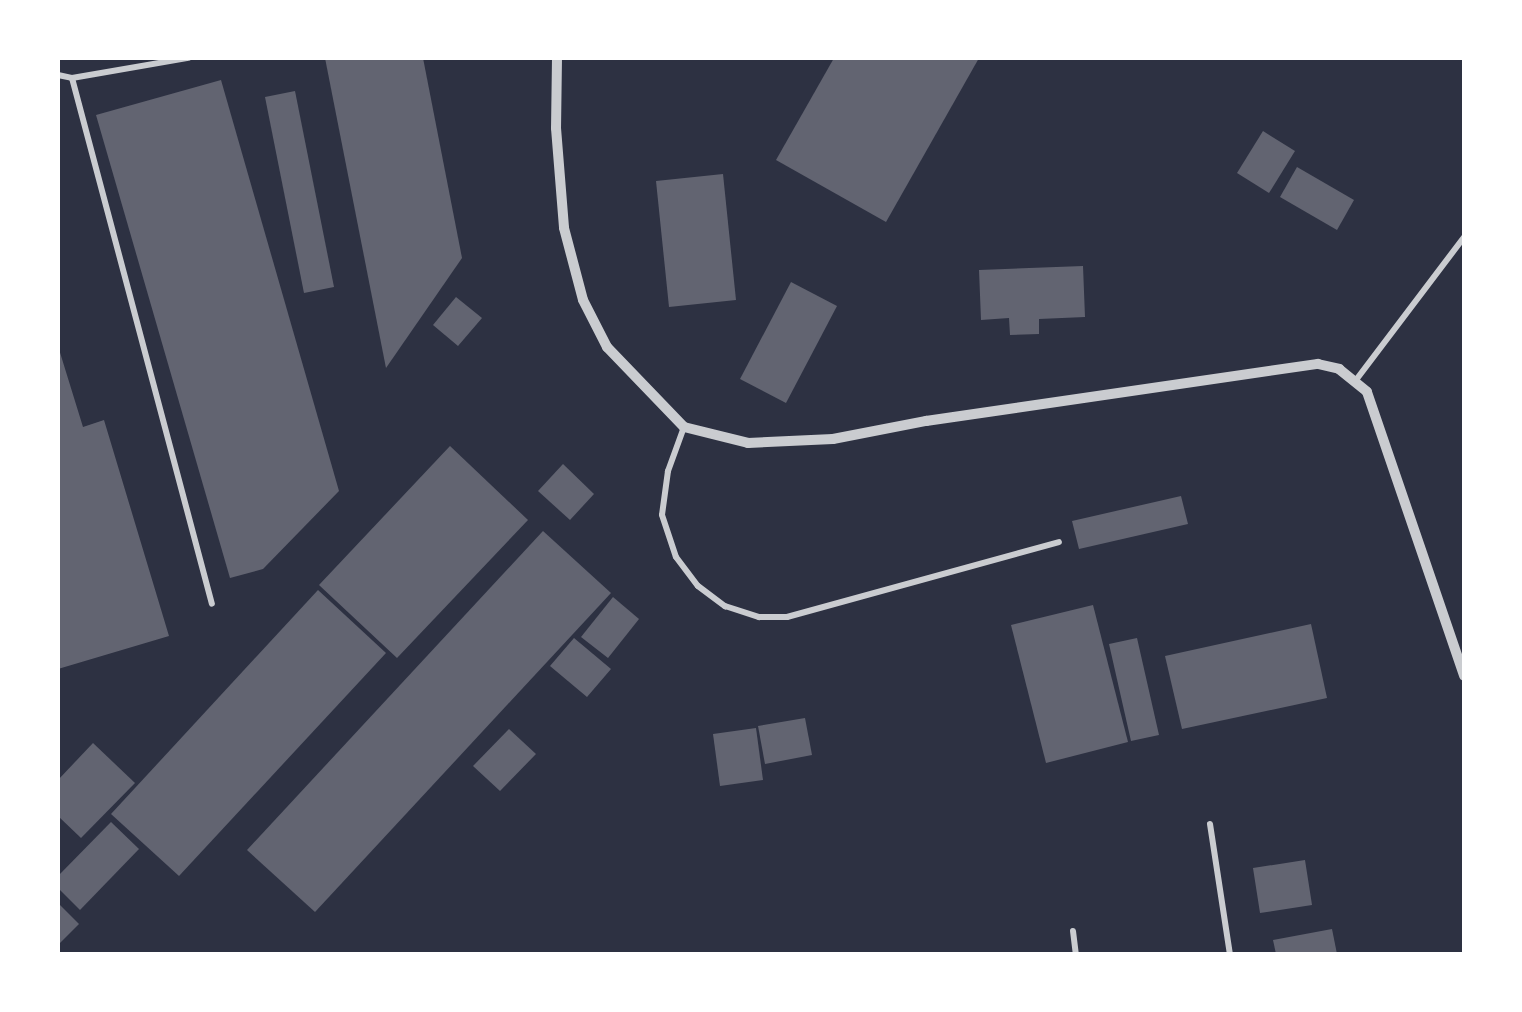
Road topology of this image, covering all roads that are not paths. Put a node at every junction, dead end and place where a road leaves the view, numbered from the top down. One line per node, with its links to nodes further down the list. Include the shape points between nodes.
1 (188, 58): 4 (lane)
2 (557, 58): 7 (street, via 564,228 583,300 607,347)
3 (58, 76): 4 (lane)
4 (72, 78): 9 (lane)
5 (1464, 237): 6 (lane)
6 (1356, 380): 7 (street, via 1318,364 833,439 748,442); 10 (street, via 1367,392)
7 (684, 427): 8 (lane, via 662,515 676,557 724,606 787,617)
8 (1059, 542)
9 (212, 604)
10 (1464, 676)
11 (1210, 824): 14 (lane)
12 (1073, 931): 13 (lane)
13 (1076, 954)
14 (1230, 954)

